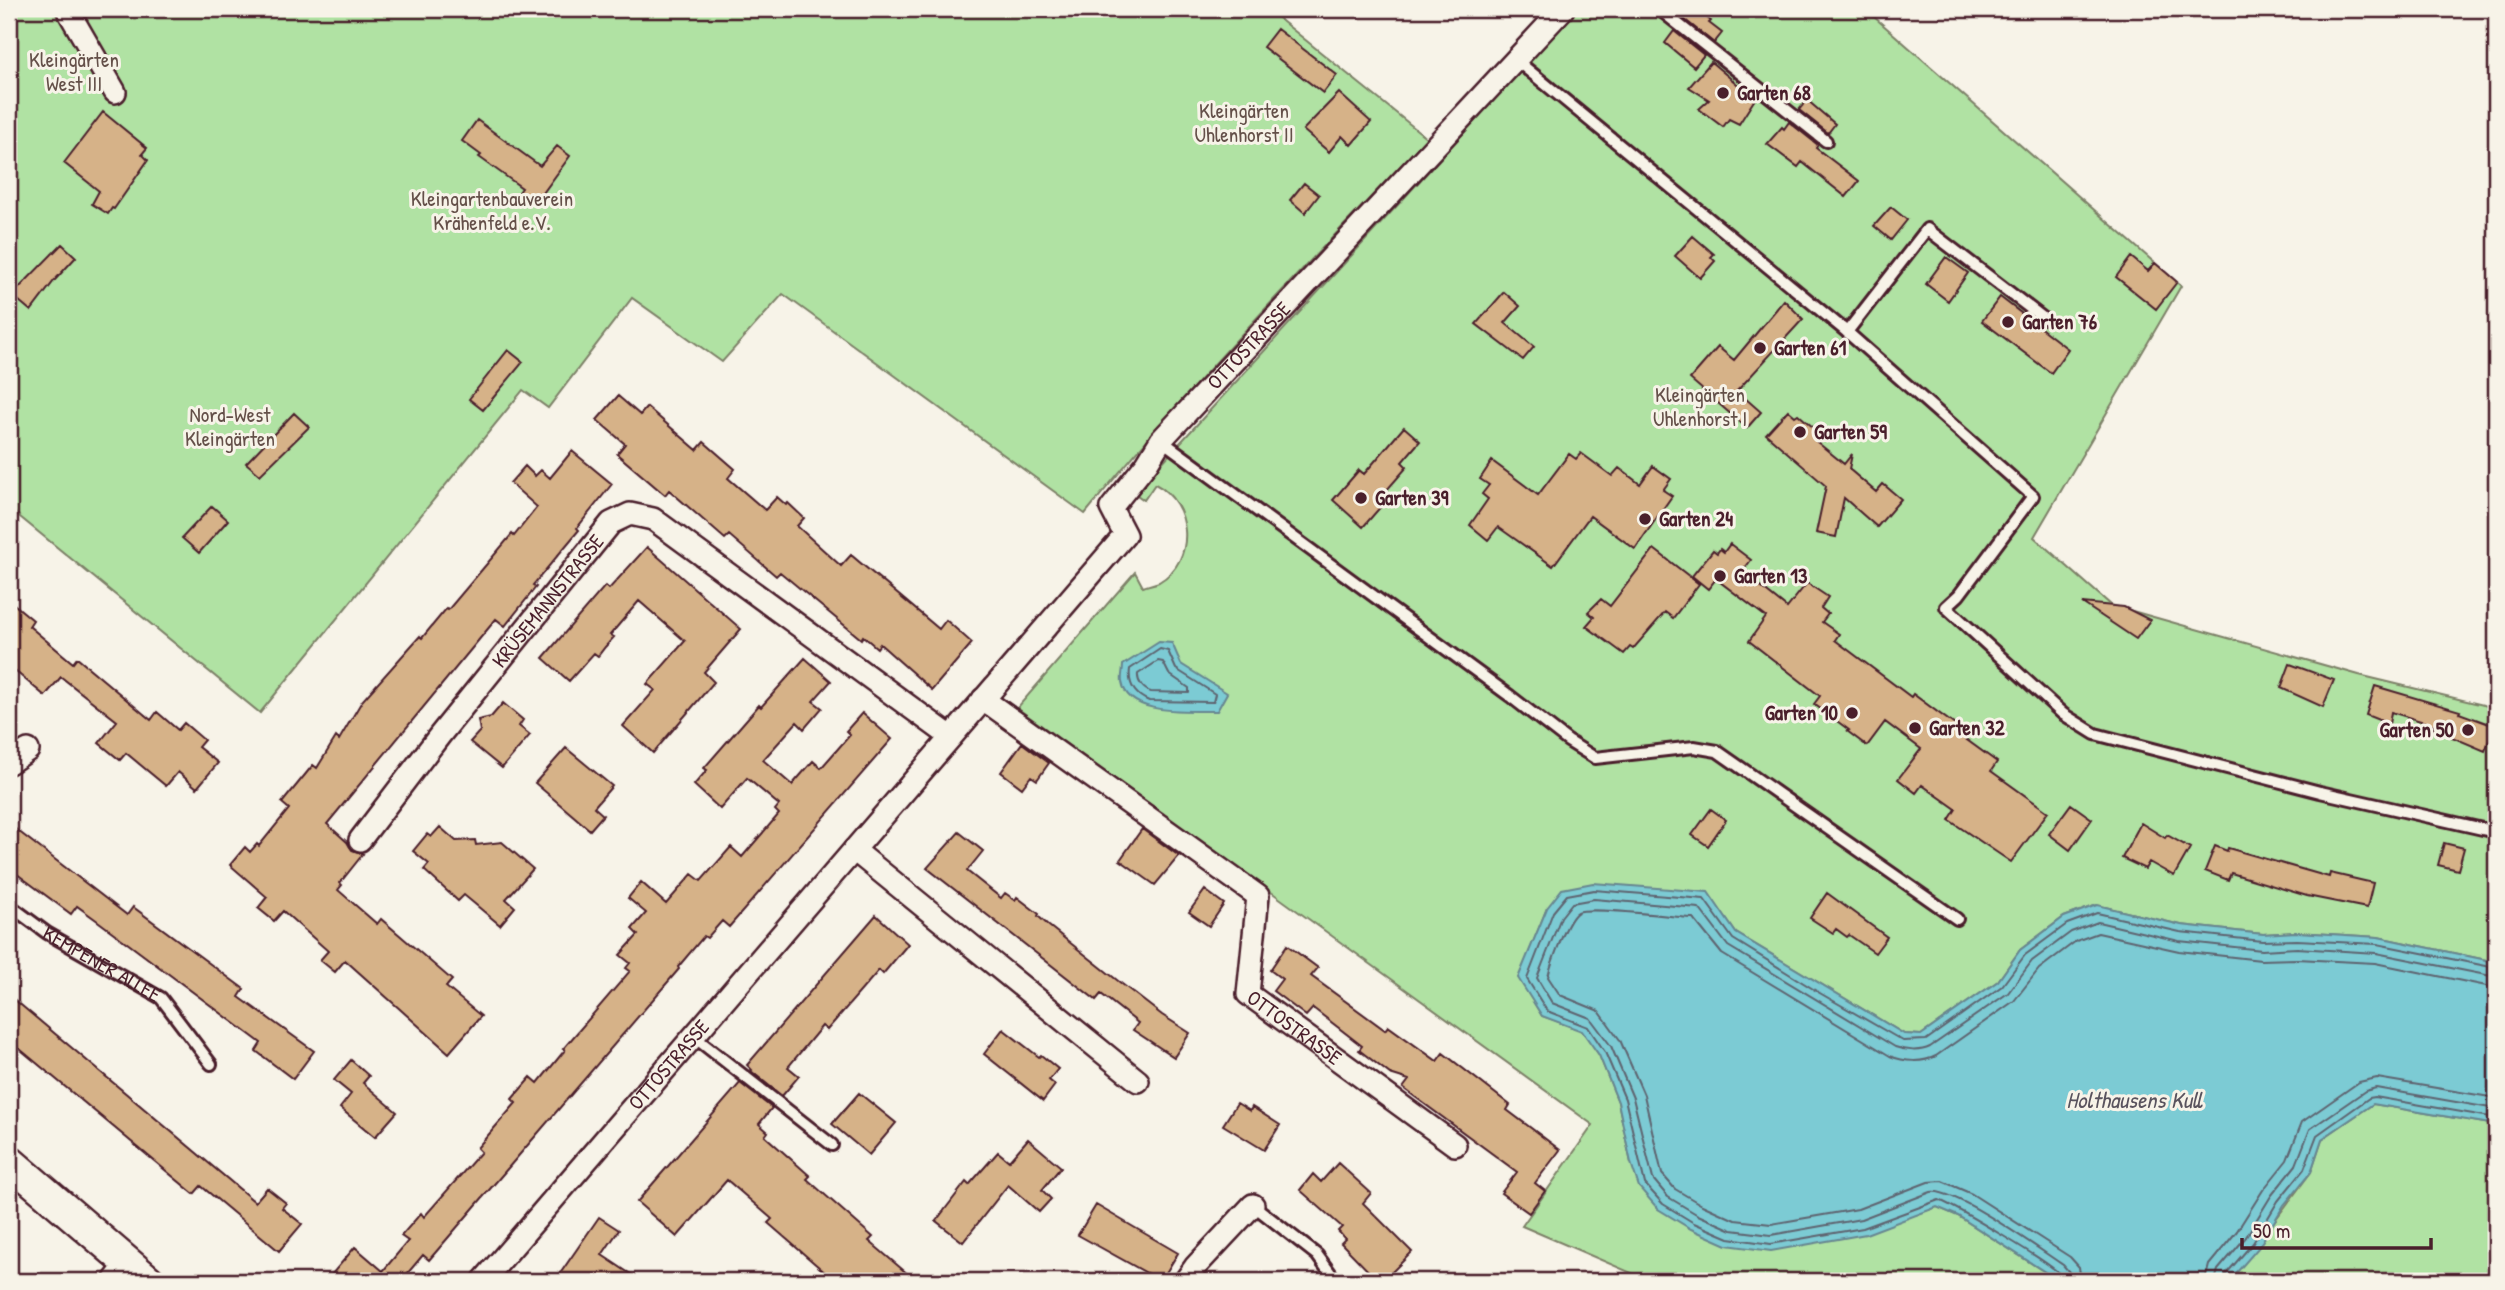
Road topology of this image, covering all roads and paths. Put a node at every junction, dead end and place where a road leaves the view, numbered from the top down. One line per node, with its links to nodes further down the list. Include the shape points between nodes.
1 (67, 9): 5 (street)
2 (1563, 9): 4 (street, OTTOSTRASSE)
3 (1659, 9): 6 (lane)
4 (1516, 60): 8 (lane); 9 (street, OTTOSTRASSE)
5 (115, 92)
6 (1826, 141)
7 (2043, 318): 8 (lane, via 1927,229)
8 (1847, 332): 14 (lane, via 2033,496 1947,607 2063,714 2095,734)
9 (1161, 440): 10 (street, OTTOSTRASSE, via 1111,508 1125,535); 18 (lane, via 1595,758 1694,747 1717,751)
10 (983, 699): 11 (street, OTTOSTRASSE); 23 (street, OTTOSTRASSE, via 1258,896 1248,994)
11 (951, 737): 15 (street, KRÜSEMANNSTRASSE, via 653,519 629,514 611,523); 16 (street, OTTOSTRASSE)
12 (28, 750): 13 (street)
13 (9, 763)
14 (2496, 832)
15 (360, 840)
16 (854, 849): 19 (street, OTTOSTRASSE); 21 (street)
17 (9, 905): 20 (lane, KEMPENER ALLEE, via 47,933 161,998)
18 (1957, 919)
19 (694, 1036): 22 (lane); 27 (street, OTTOSTRASSE)
20 (211, 1064)
21 (1138, 1081)
22 (832, 1145)
23 (1455, 1145)
24 (9, 1161): 26 (street)
25 (1253, 1205): 28 (street); 29 (lane, via 1317,1255)
26 (130, 1276)
27 (483, 1281)
28 (1185, 1281)
29 (1336, 1281)

